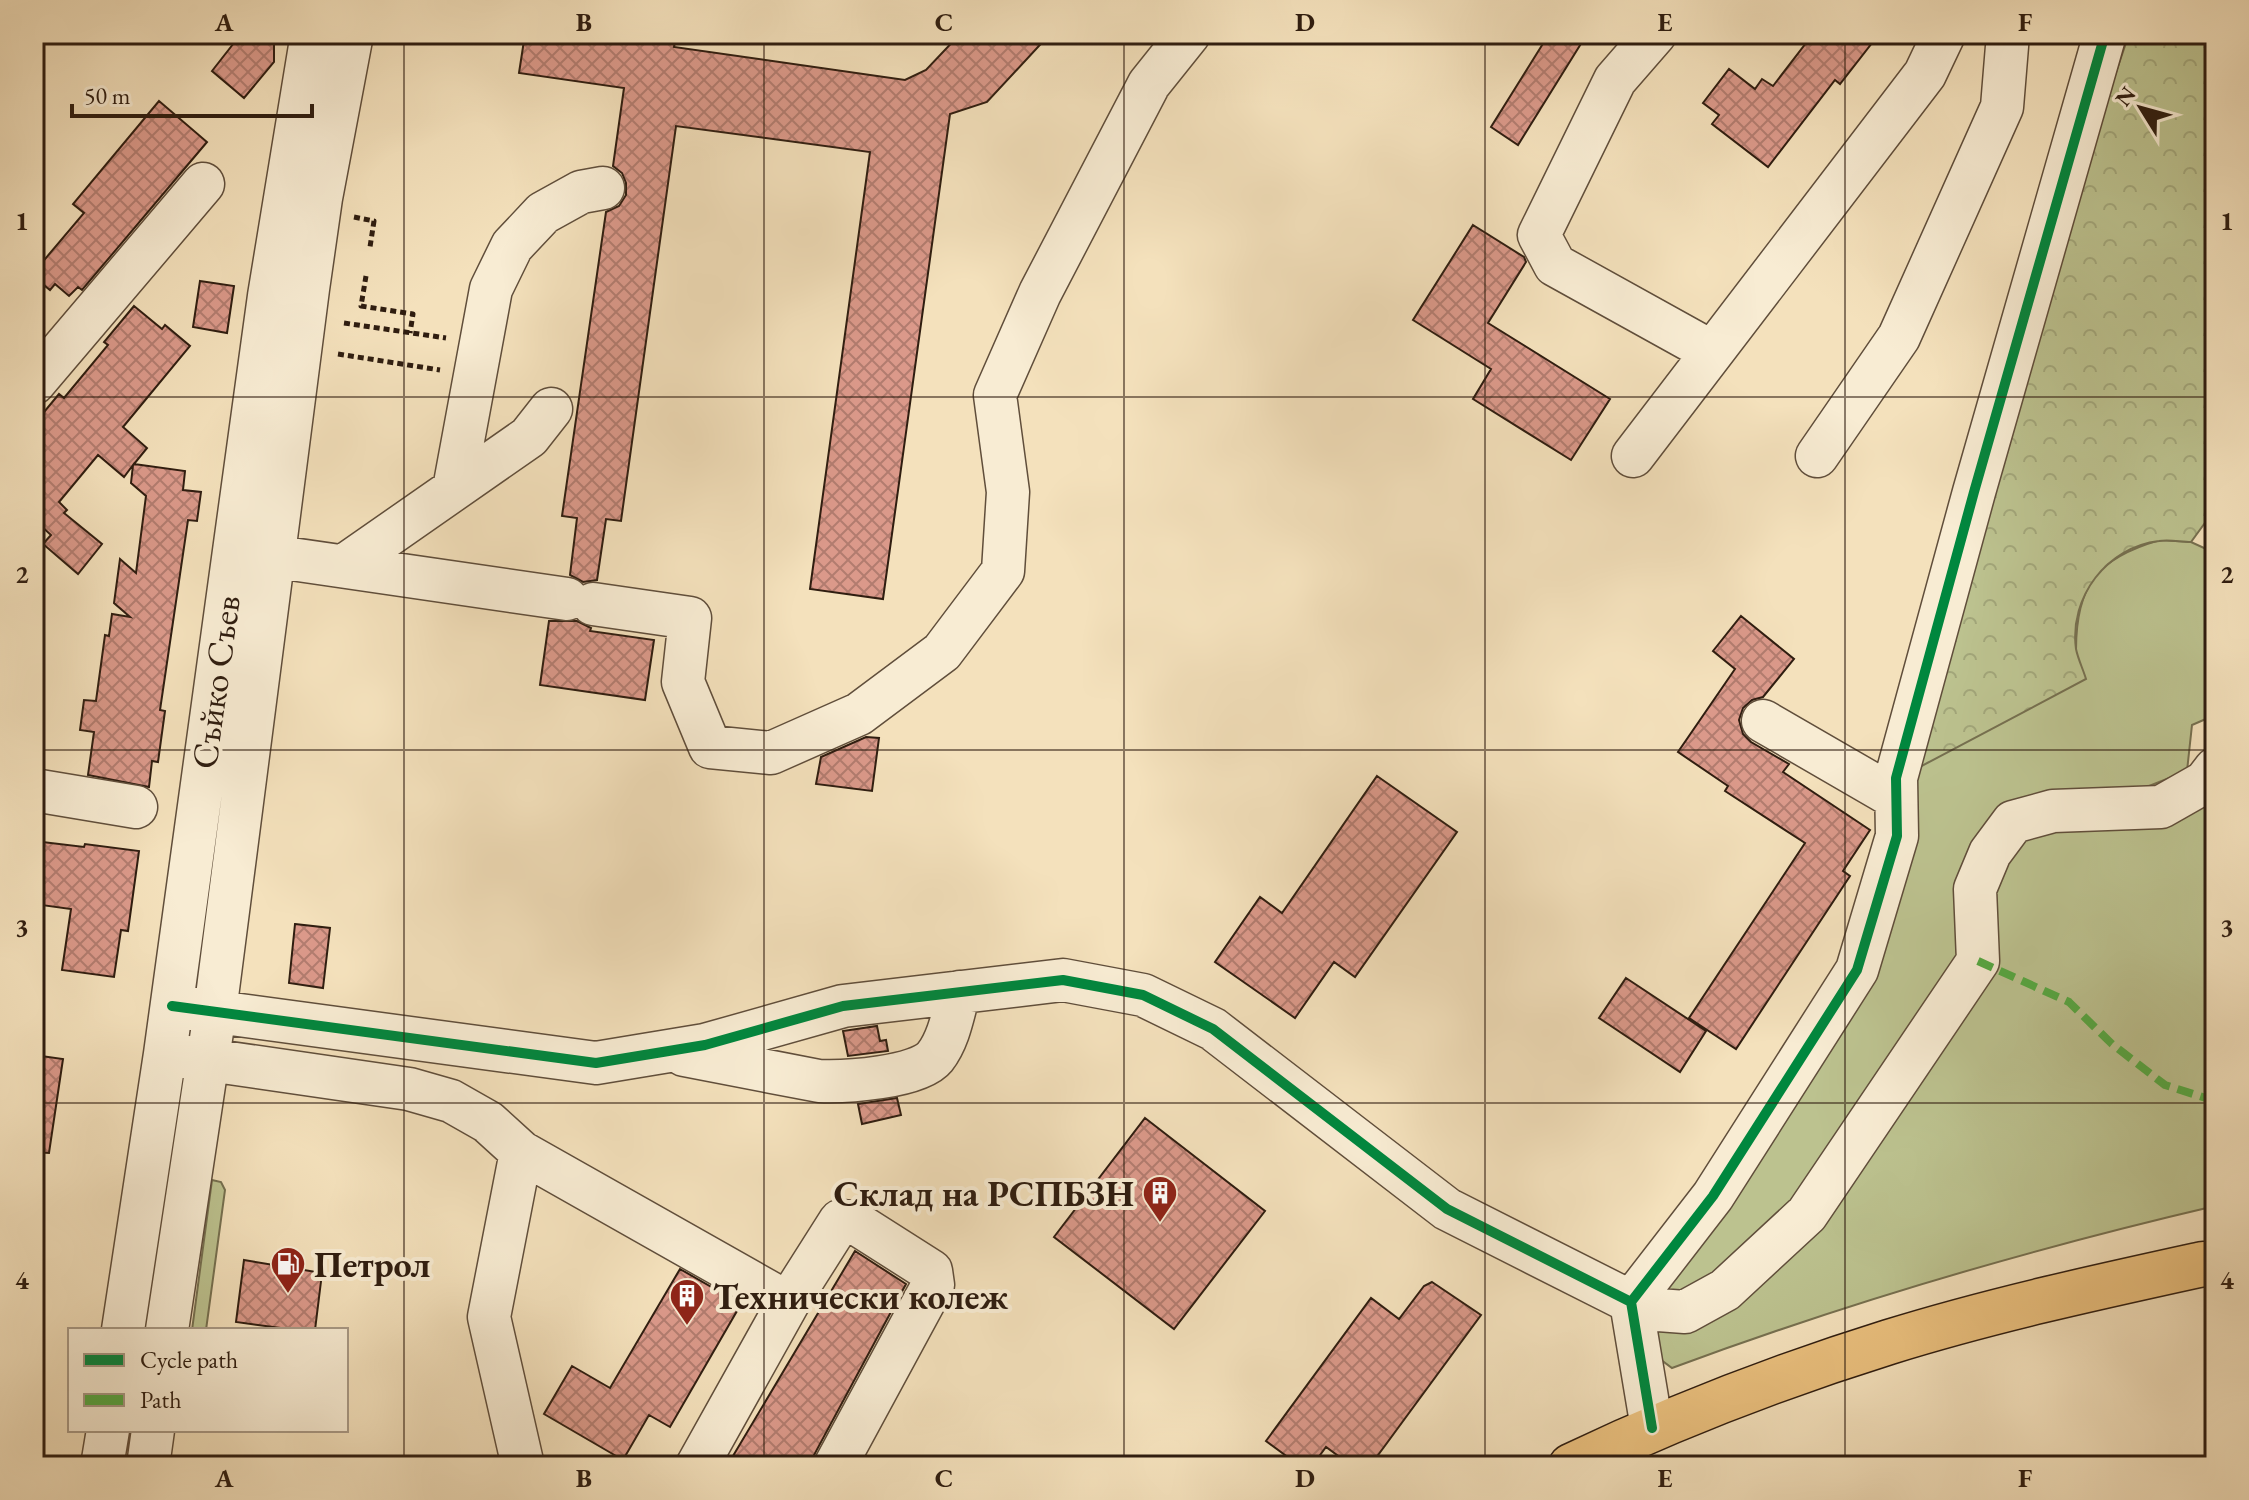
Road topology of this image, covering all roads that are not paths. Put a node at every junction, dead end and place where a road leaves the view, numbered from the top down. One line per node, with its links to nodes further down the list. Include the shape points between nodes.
1 (312, 34): 16 (street, Съйко Съев, via 286,180)
2 (352, 34): 16 (street, Съйко Съев)
3 (1189, 34): 17 (street, via 1149,84 1040,293 995,395 1008,492 1003,571 942,652 859,714 771,753 710,747 683,682 690,618)
4 (1655, 34): 10 (street, via 1615,80 1539,235 1555,265)
5 (1944, 34): 10 (street, via 1925,74)
6 (2008, 34): 14 (street, via 2002,107 1899,337)
7 (2105, 34): 21 (street, via 1974,492 1896,778)
8 (203, 184): 11 (street)
9 (603, 188): 15 (street, via 581,192 543,213 512,246 491,289)
10 (1712, 352): 13 (street)
11 (34, 383)
12 (551, 409): 15 (street, via 529,437)
13 (1633, 456)
14 (1817, 456)
15 (454, 489): 17 (street)
16 (252, 553): 17 (street); 24 (street, Съйко Съев); 25 (street, Съйко Съев)
17 (344, 566)
18 (1763, 721): 21 (street)
19 (2215, 769): 31 (street, via 2205,782 2161,807 2053,811 2013,822 1990,853 1975,889 1978,961 1807,1214 1725,1290 1685,1312)
20 (34, 790): 22 (street)
21 (1896, 798): 31 (street, via 1897,836 1857,970 1713,1196)
22 (136, 807)
23 (959, 992): 26 (street, via 843,1006); 26 (street, via 950,1029 933,1060 910,1071 819,1081); 31 (street, via 1063,980 1143,995 1213,1029 1447,1209)
24 (172, 1006): 25 (street); 27 (street, Съйко Съев)
25 (215, 1012): 26 (street, via 596,1063); 28 (street, Съйко Съев)
26 (667, 1052)
27 (165, 1054): 28 (street); 33 (street, Съйко Съев)
28 (206, 1060): 29 (street, via 451,1101 488,1122); 34 (street, Съйко Съев)
29 (521, 1152): 32 (street); 40 (street, via 489,1317)
30 (2203, 1264): 35 (main road, via 1891,1341)
31 (1631, 1302): 35 (street)
32 (788, 1303): 41 (street); 42 (street, via 840,1221 854,1222 931,1271 933,1285)
33 (123, 1328)
34 (167, 1328)
35 (1652, 1428): 43 (main road)
36 (108, 1432): 38 (street)
37 (153, 1432): 39 (street)
38 (102, 1466)
39 (148, 1466)
40 (523, 1466)
41 (697, 1466)
42 (835, 1466)
43 (1571, 1466)

